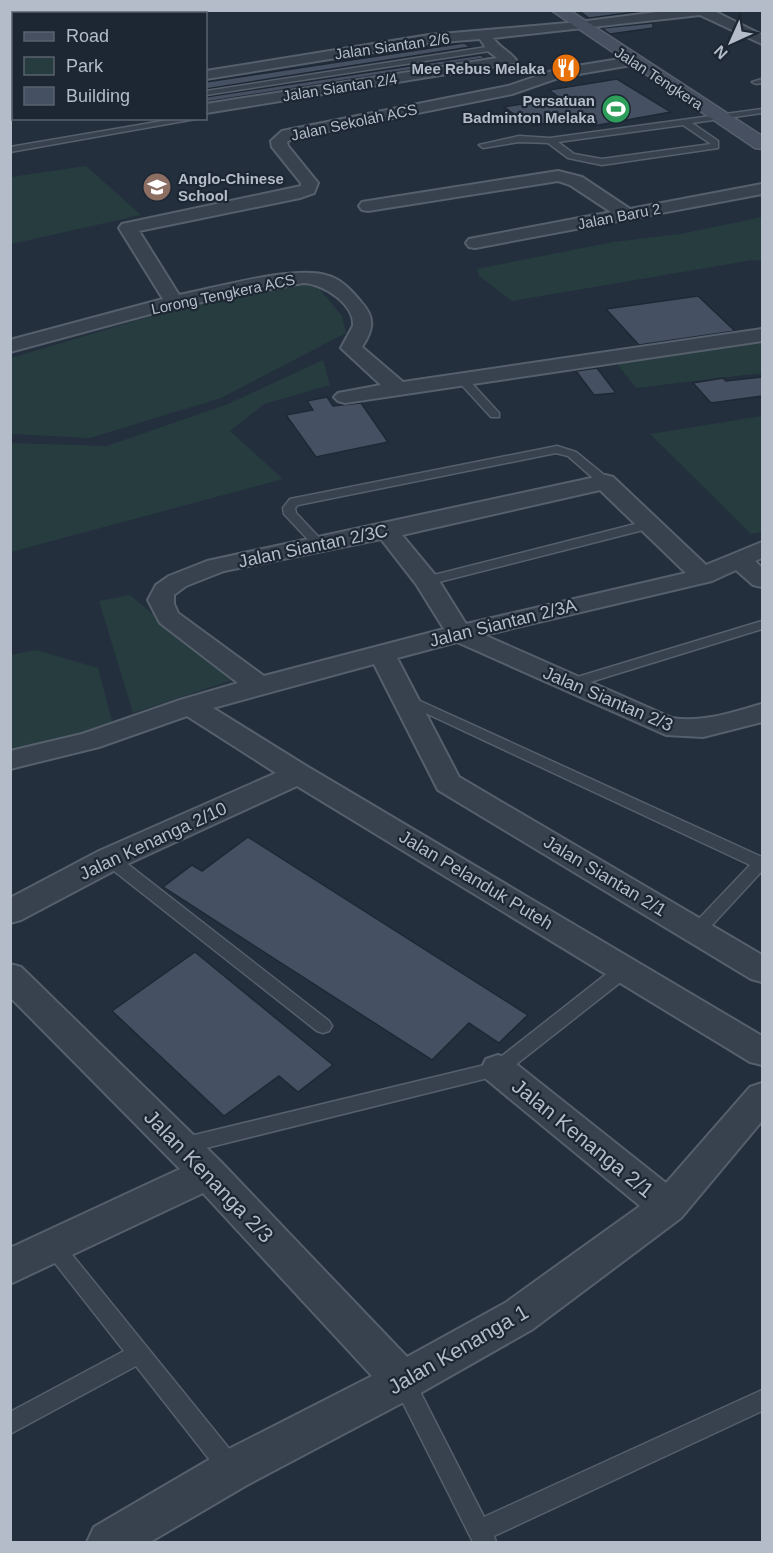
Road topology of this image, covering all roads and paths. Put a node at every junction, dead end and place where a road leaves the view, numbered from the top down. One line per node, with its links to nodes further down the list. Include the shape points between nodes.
1 (558, 10): 2 (main road, Jalan Tengkera)
2 (579, 26): 3 (street, Jalan Siantan 2/6); 4 (street, Jalan Siantan 2/6, via 702,11); 7 (main road, Jalan Tengkera)
3 (484, 34): 5 (street, Jalan Siantan 2/4); 6 (street, Jalan Siantan 2/6)
4 (762, 40)
5 (493, 48): 9 (lane); 10 (street, Jalan Siantan 2/4, via 509,60)
6 (291, 61): 8 (street, Jalan Siantan 2/6); 9 (lane)
7 (632, 61): 15 (main road, Jalan Tengkera); 18 (street, Jalan Sekolah ACS, via 558,73 512,90)
8 (207, 74)
9 (311, 77): 10 (lane); 11 (lane)
10 (326, 89): 12 (street, Jalan Siantan 2/4)
11 (207, 93)
12 (246, 103): 13 (street, Jalan Siantan 2/4); 18 (street)
13 (207, 109)
14 (762, 111): 15 (lane)
15 (719, 117): 17 (lane); 20 (main road, Jalan Tengkera)
16 (185, 120): 22 (lane)
17 (685, 122): 19 (lane); 19 (lane, via 715,146 602,162 571,156)
18 (288, 134): 27 (street, Jalan Sekolah ACS, via 279,141 280,147 310,183 300,194 128,228)
19 (550, 141): 21 (lane, via 519,139)
20 (762, 144)
21 (483, 145)
22 (10, 150)
23 (762, 189): 25 (street, Jalan Baru 2)
24 (368, 206): 25 (street, via 558,176 576,181)
25 (626, 214): 26 (street, Jalan Baru 2)
26 (475, 243)
27 (174, 302): 29 (street, Lorong Tengkera ACS); 31 (street, Lorong Tengkera ACS, via 292,278 322,278 335,284 358,309 363,321 351,348)
28 (762, 335): 30 (street)
29 (10, 346)
30 (462, 379): 31 (street); 33 (lane)
31 (398, 389): 32 (street)
32 (345, 397)
33 (495, 415)
34 (605, 482): 35 (street); 36 (street, Jalan Siantan 2/3C); 37 (lane, via 572,454 557,449 294,502 290,514)
35 (651, 524): 40 (street); 42 (lane)
36 (387, 531): 37 (street, Jalan Siantan 2/3C); 42 (street)
37 (320, 545): 47 (street, Jalan Siantan 2/3C, via 210,568 165,590 161,598 169,618)
38 (762, 549): 39 (street, Jalan Siantan 2/3A)
39 (740, 561): 40 (street, Jalan Siantan 2/3A); 41 (street)
40 (703, 576): 44 (street, Jalan Siantan 2/3A)
41 (762, 580)
42 (427, 582): 44 (street)
43 (762, 625): 46 (lane)
44 (459, 633): 45 (street, Jalan Siantan 2/3A); 46 (street, Jalan Siantan 2/3)
45 (382, 654): 47 (street, Jalan Siantan 2/3A); 48 (street)
46 (569, 684): 50 (street, Jalan Siantan 2/3, via 685,731)
47 (259, 686): 49 (street, Jalan Siantan 2/3A)
48 (407, 699): 54 (lane); 56 (street, Jalan Siantan 2/1, via 448,783)
49 (190, 706): 51 (street, Jalan Siantan 2/3A, via 89,741); 52 (street, Jalan Pelanduk Puteh)
50 (762, 713)
51 (10, 760)
52 (298, 774): 53 (street, Jalan Kenanga 2/10); 57 (street, Jalan Pelanduk Puteh)
53 (110, 859): 55 (street, Jalan Kenanga 2/10); 60 (lane)
54 (761, 863): 56 (lane)
55 (10, 912)
56 (697, 931): 58 (street, Jalan Siantan 2/1)
57 (625, 969): 61 (street, Jalan Pelanduk Puteh); 62 (lane)
58 (762, 970)
59 (10, 976): 64 (street, Jalan Kenanga 2/3)
60 (323, 1026)
61 (762, 1052)
62 (498, 1070): 64 (lane); 66 (street, Jalan Kenanga 2/1)
63 (762, 1097): 66 (street, Jalan Kenanga 1)
64 (182, 1146): 65 (street, Jalan Kenanga 2/3)
65 (208, 1173): 67 (street); 70 (street, Jalan Kenanga 2/3)
66 (668, 1207): 70 (street, Jalan Kenanga 1, via 519,1316)
67 (54, 1247): 68 (street); 69 (lane)
68 (10, 1268)
69 (138, 1354): 72 (lane); 73 (lane)
70 (403, 1381): 73 (street, Jalan Kenanga 1); 74 (lane)
71 (762, 1400): 74 (lane)
72 (10, 1424)
73 (232, 1470): 75 (street, Jalan Kenanga 1)
74 (482, 1537)
75 (109, 1542)

